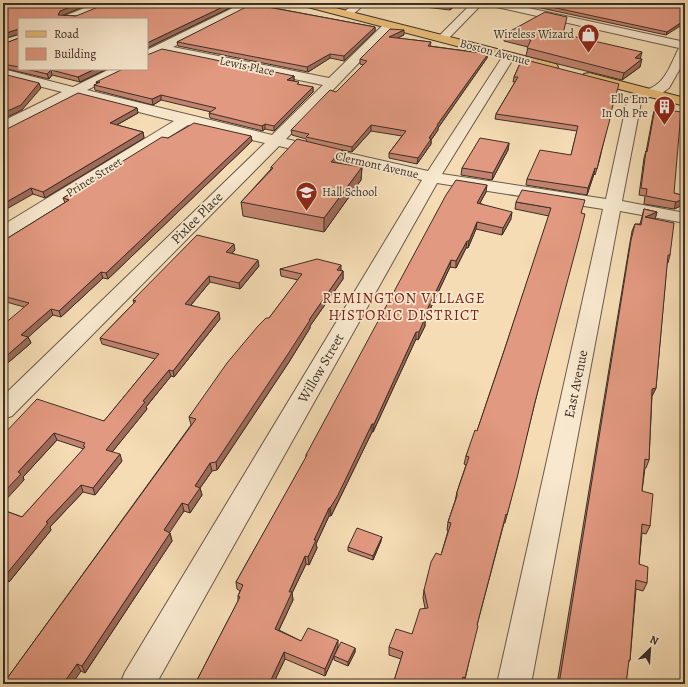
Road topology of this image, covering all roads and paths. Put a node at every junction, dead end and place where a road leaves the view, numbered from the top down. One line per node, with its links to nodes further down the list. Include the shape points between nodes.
1 (106, 3): 10 (street)
2 (251, 3): 16 (street)
3 (304, 3): 9 (main road, Boston Avenue)
4 (361, 3): 9 (street)
5 (478, 3): 13 (street)
6 (492, 3): 15 (street)
7 (666, 3): 8 (street)
8 (685, 7)
9 (347, 14): 11 (main road, Boston Avenue)
10 (68, 18)
11 (389, 25): 13 (main road, Boston Avenue); 23 (street, Pixlee Place)
12 (18, 38): 14 (street)
13 (443, 38): 18 (main road, Boston Avenue)
14 (3, 44)
15 (685, 47): 25 (street, East Avenue, via 664,85)
16 (162, 48): 17 (street); 23 (street, Lewis Place)
17 (148, 55)
18 (509, 56): 20 (main road, Boston Avenue); 30 (street, Willow Street)
19 (118, 70): 24 (street)
20 (565, 71)
21 (3, 73): 24 (street, Clermont Avenue)
22 (580, 75): 25 (main road)
23 (332, 83): 29 (street, Pixlee Place)
24 (76, 91): 27 (street, Clermont Avenue); 28 (street)
25 (649, 92): 26 (main road); 31 (street, East Avenue, via 634,102)
26 (685, 102)
27 (186, 120): 29 (street, Clermont Avenue); 33 (street, Prince Street)
28 (3, 127)
29 (275, 141): 30 (street, Clermont Avenue); 34 (street, Pixlee Place)
30 (432, 177): 31 (street, Clermont Avenue); 35 (street, Willow Street)
31 (614, 205): 32 (street, Clermont Avenue); 36 (street, East Avenue)
32 (685, 218)
33 (3, 234)
34 (3, 410)
35 (137, 684)
36 (514, 684)

